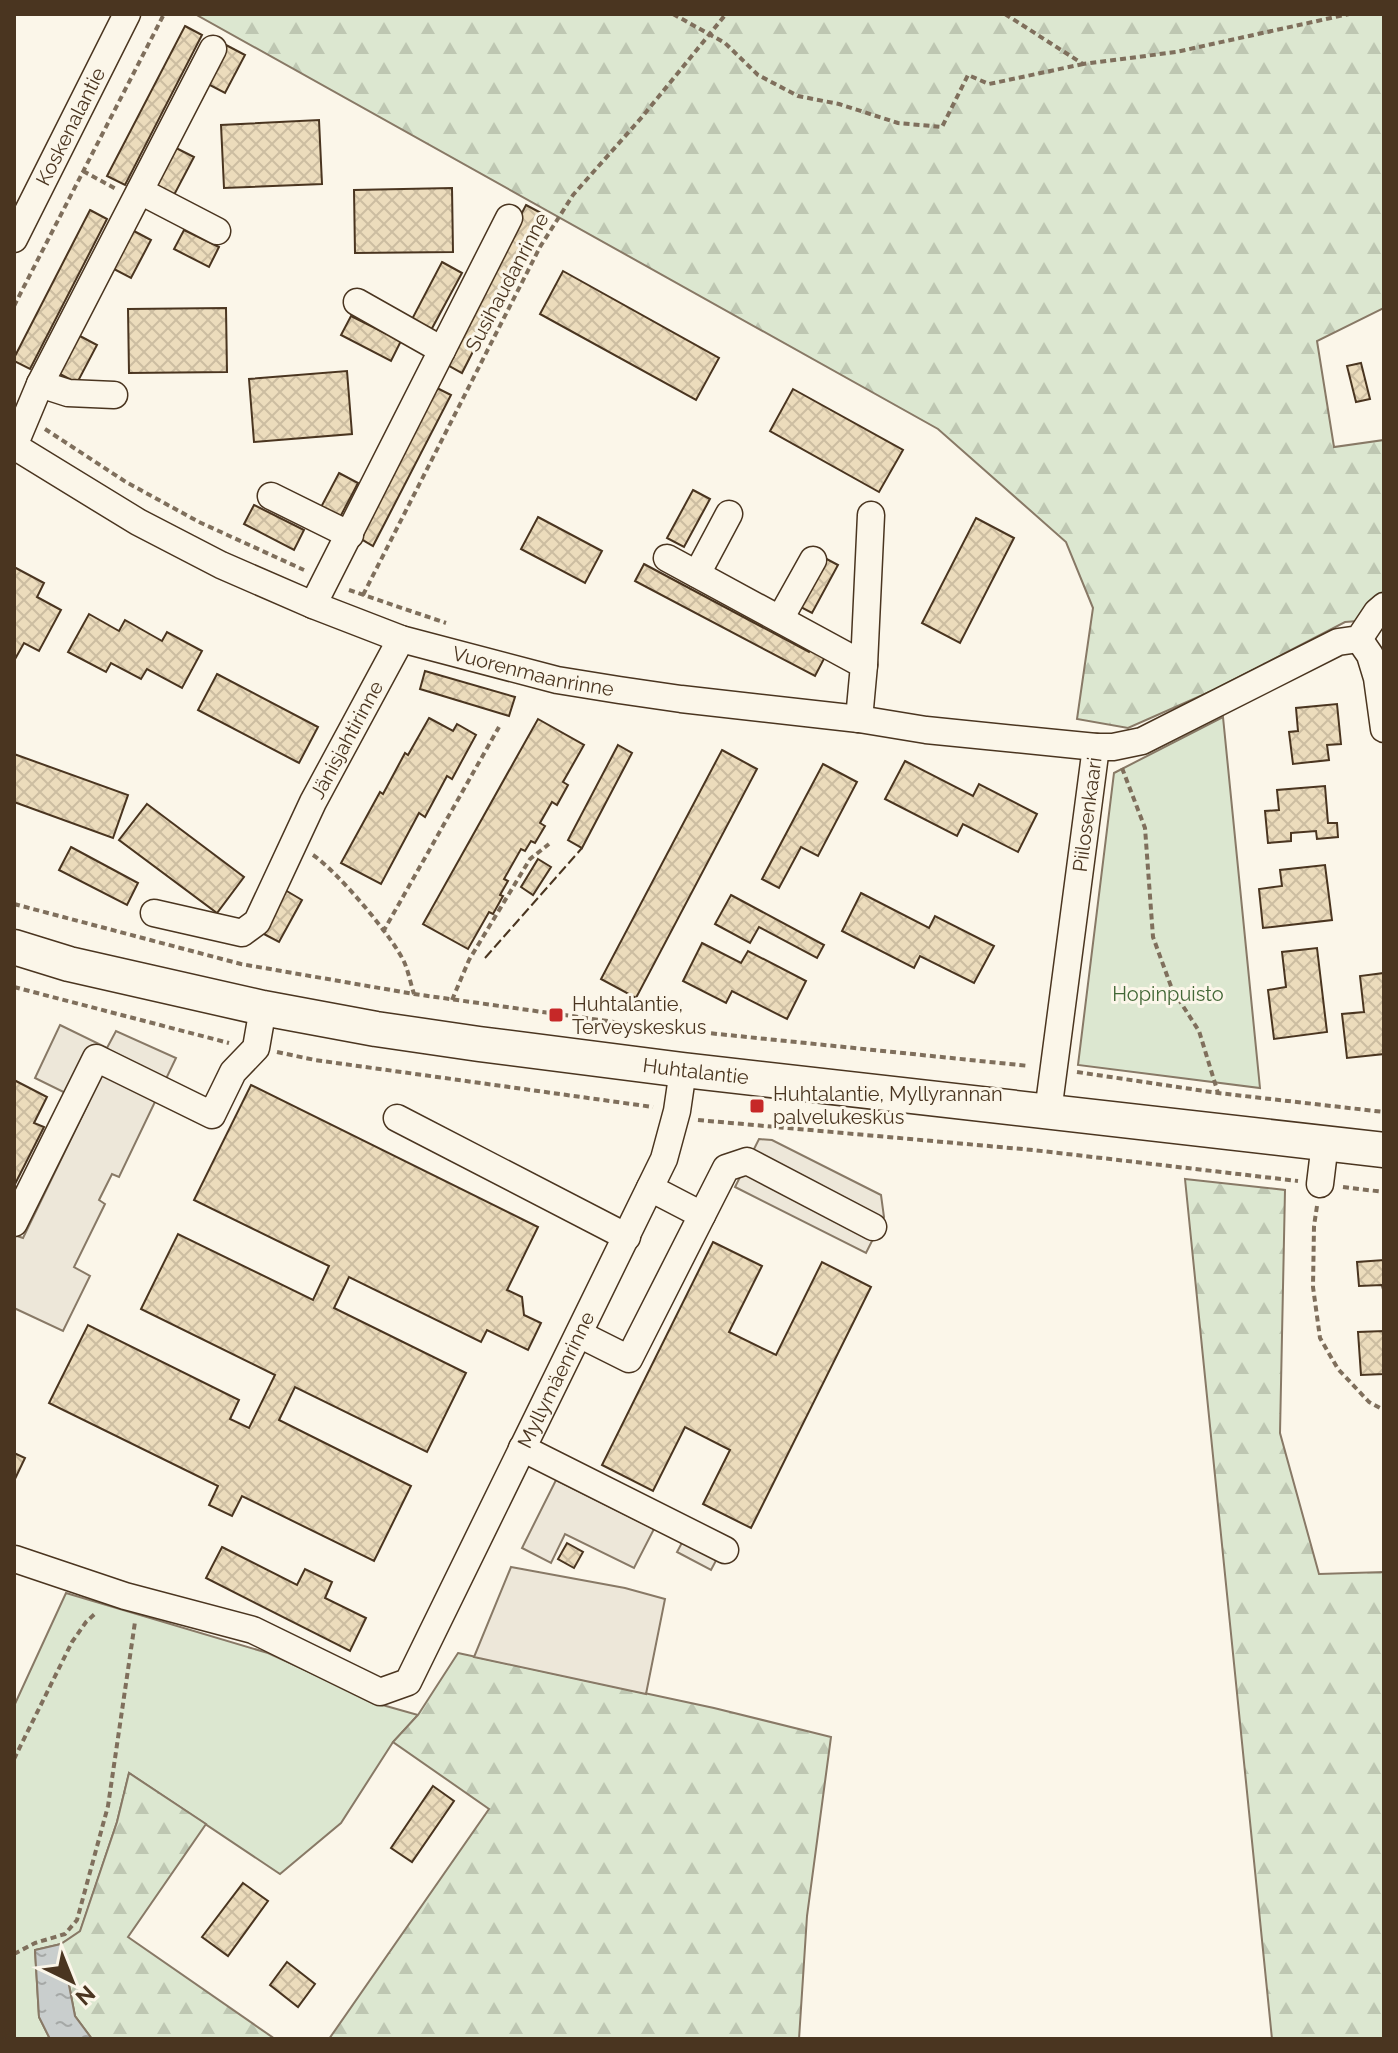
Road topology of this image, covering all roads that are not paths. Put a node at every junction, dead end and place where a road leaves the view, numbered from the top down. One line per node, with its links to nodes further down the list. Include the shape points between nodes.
1 (127, 14): 6 (street, Koskenalantie)
2 (213, 49): 3 (street)
3 (138, 195): 5 (street); 9 (street)
4 (509, 218): 8 (street)
5 (217, 231)
6 (14, 239)
7 (357, 302): 8 (street)
8 (442, 350): 15 (street)
9 (40, 384): 10 (street, via 68,393); 11 (street)
10 (114, 395)
11 (14, 446): 19 (street, Vuorenmaanrinne, via 138,522)
12 (271, 496): 15 (street)
13 (729, 514): 18 (street)
14 (871, 515): 24 (street)
15 (350, 535): 19 (street)
16 (667, 558): 18 (street)
17 (813, 560): 21 (street)
18 (697, 574): 21 (street)
19 (313, 605): 22 (street, Vuorenmaanrinne)
20 (1384, 606): 23 (street)
21 (780, 619): 24 (street)
22 (401, 639): 25 (street, Vuorenmaanrinne, via 557,680); 28 (street, Jänisjahtirinne, via 313,802 257,922 242,933)
23 (1359, 639): 26 (street, via 1377,678); 27 (street, Piilosenkaari, via 1338,642 1142,741)
24 (864, 665): 25 (street)
25 (859, 719): 27 (street, Vuorenmaanrinne)
26 (1384, 729)
27 (1105, 747): 32 (street, Piilosenkaari)
28 (154, 913)
29 (14, 947): 30 (main road, Huhtalantie)
30 (263, 1008): 31 (main road, Huhtalantie, via 405,1034); 39 (street, via 256,1048 233,1072 212,1115 96,1058)
31 (683, 1070): 32 (main road, Huhtalantie); 37 (street, Myllymäenrinne, via 671,1136)
32 (1048, 1112): 34 (main road, Huhtalantie)
33 (397, 1118): 41 (street)
34 (1325, 1143): 35 (main road, Huhtalantie); 36 (street)
35 (1384, 1150)
36 (1320, 1184)
37 (650, 1188): 38 (street); 41 (street, Myllymäenrinne)
38 (702, 1215): 40 (street, via 726,1168 747,1161); 42 (street, via 629,1359)
39 (14, 1223)
40 (873, 1227)
41 (627, 1237): 42 (street, Myllymäenrinne)
42 (579, 1334): 43 (street, Myllymäenrinne)
43 (522, 1448): 44 (street); 45 (street, Myllymäenrinne, via 408,1682 380,1692 253,1630)
44 (725, 1550)
45 (15, 1559)

